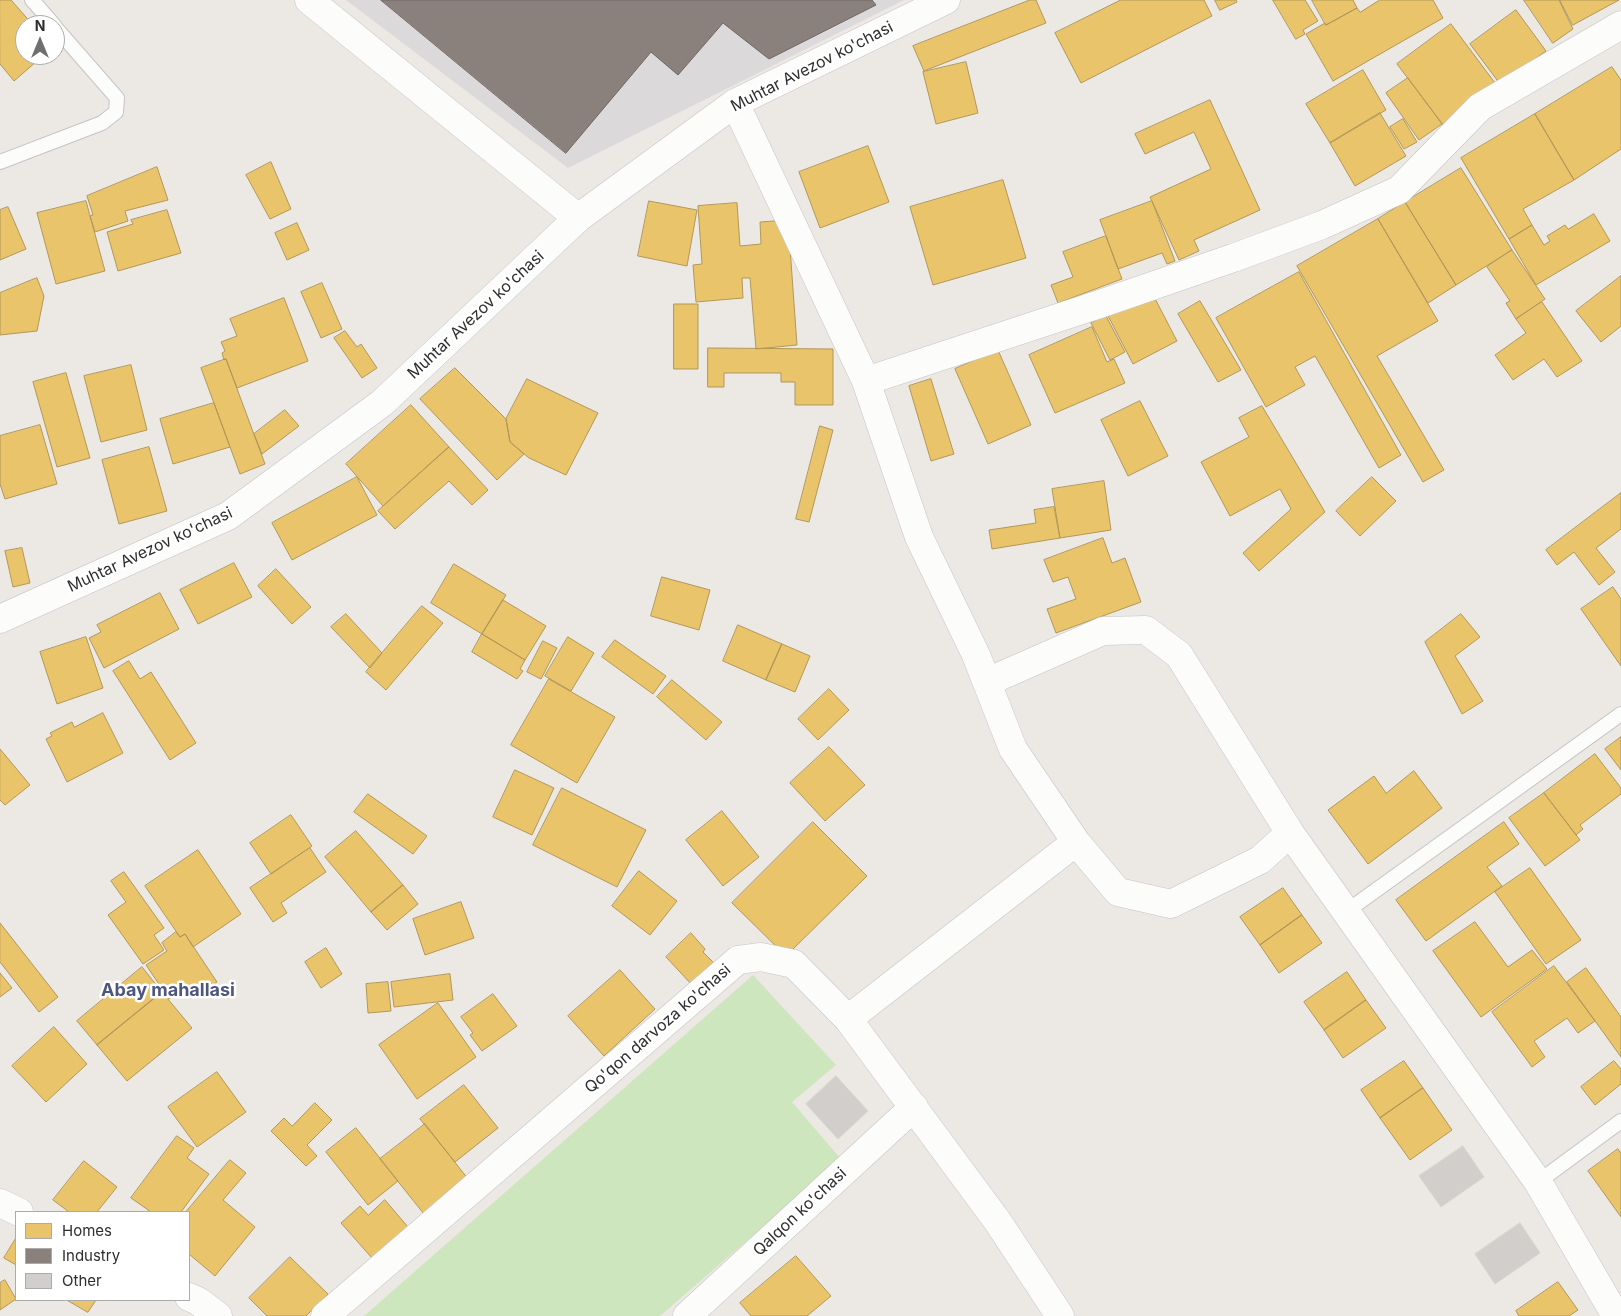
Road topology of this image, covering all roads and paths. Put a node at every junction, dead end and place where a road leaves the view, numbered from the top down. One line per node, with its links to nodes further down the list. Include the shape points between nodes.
1 (32, 0): 4 (lane)
2 (309, 0): 9 (street)
3 (946, 0): 7 (street, Muhtar Avezov ko'chasi)
4 (45, 15)
5 (1621, 24): 10 (street, via 1480,107 1399,190 1322,225 1233,258)
6 (65, 39): 8 (lane, via 117,98 116,112 102,122)
7 (735, 103): 9 (street, Muhtar Avezov ko'chasi); 10 (street)
8 (0, 162)
9 (578, 218): 11 (street, Muhtar Avezov ko'chasi, via 382,403 228,516)
10 (866, 381): 12 (street, via 918,537)
11 (0, 620)
12 (987, 682): 14 (street, via 1103,631 1146,630 1179,655); 15 (street, via 1013,749)
13 (1621, 714): 16 (lane)
14 (1290, 833): 15 (street, via 1260,860 1171,904 1118,892); 16 (street)
15 (1076, 842): 17 (street)
16 (1347, 911): 20 (street)
17 (848, 1019): 18 (street, Qo'qon darvoza ko'chasi); 26 (street, Qo'qon darvoza ko'chasi, via 794,964 761,957 738,960)
18 (914, 1107): 24 (street, Qalqon ko'chasi); 27 (street, Qo'qon darvoza ko'chasi, via 998,1222)
19 (1621, 1120): 20 (lane)
20 (1538, 1182): 28 (street)
21 (0, 1203): 22 (street)
22 (17, 1211)
23 (190, 1297): 25 (street)
24 (701, 1312)
25 (218, 1316)
26 (325, 1316)
27 (1060, 1316)
28 (1616, 1316)

